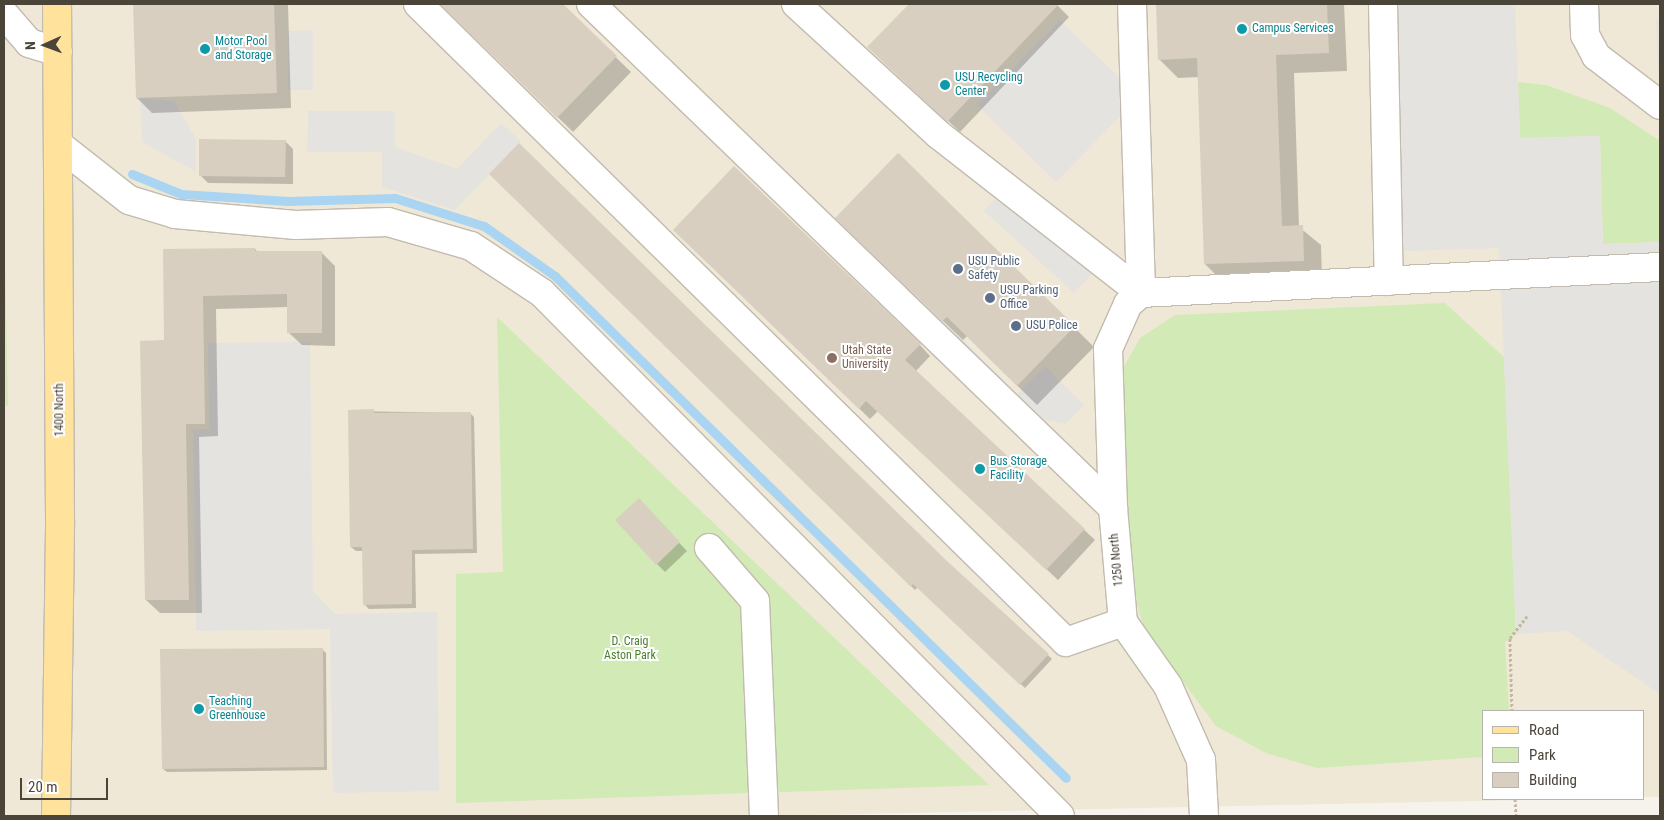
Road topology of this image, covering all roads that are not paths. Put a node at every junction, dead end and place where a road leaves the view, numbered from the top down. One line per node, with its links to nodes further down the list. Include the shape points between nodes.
1 (57, 4): 9 (main road, 1400 North)
2 (418, 4): 17 (street, via 1066,642)
3 (591, 4): 15 (street)
4 (796, 4): 14 (street, via 939,135)
5 (1132, 4): 14 (street)
6 (1383, 4): 13 (street)
7 (1584, 4): 10 (street, via 1585,35 1596,56)
8 (4, 14): 9 (street, via 29,43)
9 (58, 52): 11 (main road, 1400 North)
10 (1660, 105)
11 (59, 145): 18 (main road, 1400 North, via 60,520); 20 (street, via 129,200 175,214 296,225 388,222 471,246 542,293)
12 (1660, 267): 13 (street)
13 (1389, 280): 14 (street)
14 (1141, 292): 15 (street, 1250 North, via 1128,304 1108,349)
15 (1113, 508): 17 (street, 1250 North)
16 (709, 548): 19 (street, via 755,601)
17 (1123, 622): 21 (street, via 1168,686 1201,760)
18 (56, 816)
19 (764, 816)
20 (1060, 816)
21 (1204, 816)

